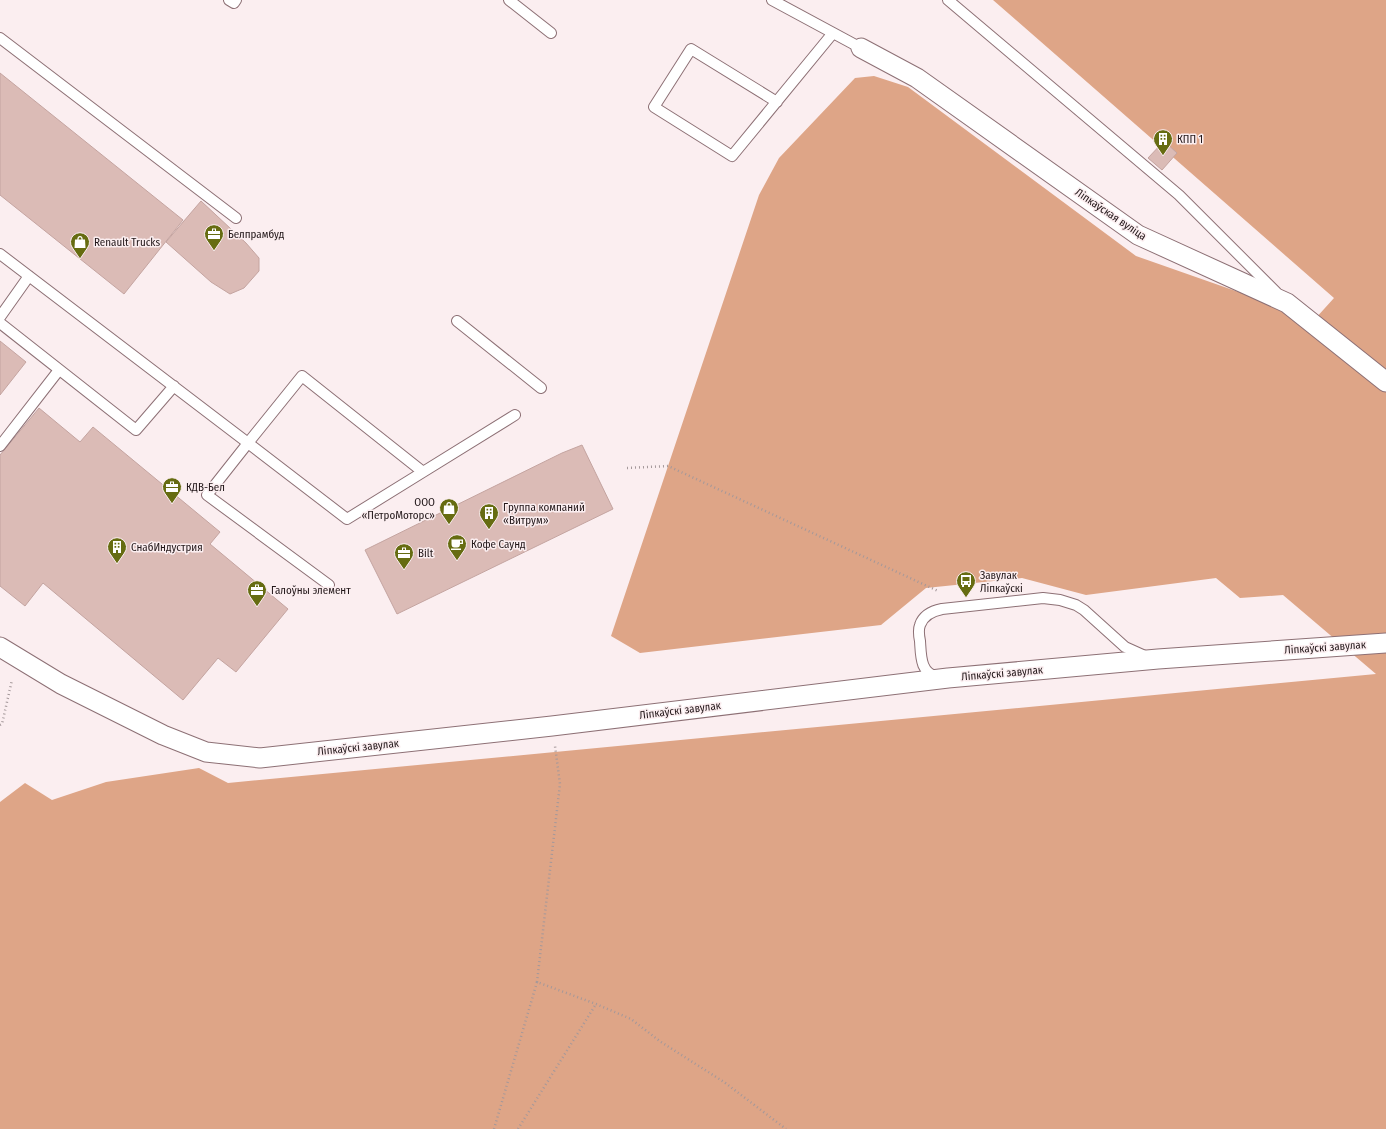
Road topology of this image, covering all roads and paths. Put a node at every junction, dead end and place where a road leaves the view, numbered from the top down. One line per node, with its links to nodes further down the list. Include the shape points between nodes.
1 (229, 0): 2 (lane, via 234,3)
2 (236, 0)
3 (509, 0): 6 (lane)
4 (772, 0): 7 (lane)
5 (948, 0): 14 (lane, via 1179,195)
6 (551, 33)
7 (834, 33): 9 (lane); 10 (lane)
8 (0, 38): 11 (lane)
9 (861, 48): 14 (street, Ліпкаўская вуліца, via 917,78 1138,235)
10 (777, 102): 10 (lane, via 732,156 654,107 691,49)
11 (236, 218)
12 (0, 254): 13 (lane)
13 (29, 276): 15 (lane); 20 (lane)
14 (1287, 303): 19 (street, Ліпкаўская вуліца)
15 (0, 317)
16 (457, 321): 21 (lane)
17 (0, 324): 18 (lane)
18 (59, 370): 20 (lane, via 136,430); 24 (lane)
19 (1386, 382)
20 (174, 386): 23 (lane)
21 (541, 388)
22 (515, 415): 26 (lane)
23 (248, 443): 26 (lane, via 347,519); 26 (lane, via 302,376); 27 (lane, via 207,495)
24 (0, 446)
25 (627, 468): 28 (path, via 668,466)
26 (423, 472)
27 (329, 585)
28 (941, 593)
29 (1386, 643): 32 (street, Ліпкаўскі завулак)
30 (0, 647): 31 (street, Ліпкаўскі завулак)
31 (17, 657): 34 (path); 35 (street, Ліпкаўскі завулак, via 61,684 163,735 206,752 260,758)
32 (1158, 659): 33 (street, Ліпкаўскі завулак); 33 (lane, via 1140,655 1125,647 1090,614 1076,605 1043,598 932,612 926,616 920,625 921,660 925,669 935,676)
33 (948, 678): 35 (street, Ліпкаўскі завулак)
34 (0, 725)
35 (552, 726): 36 (path, via 560,784)
36 (537, 982): 37 (path); 38 (path)
37 (596, 1004): 39 (path); 40 (path, via 631,1018 661,1042 724,1082)
38 (494, 1129)
39 (518, 1129)
40 (786, 1129)

